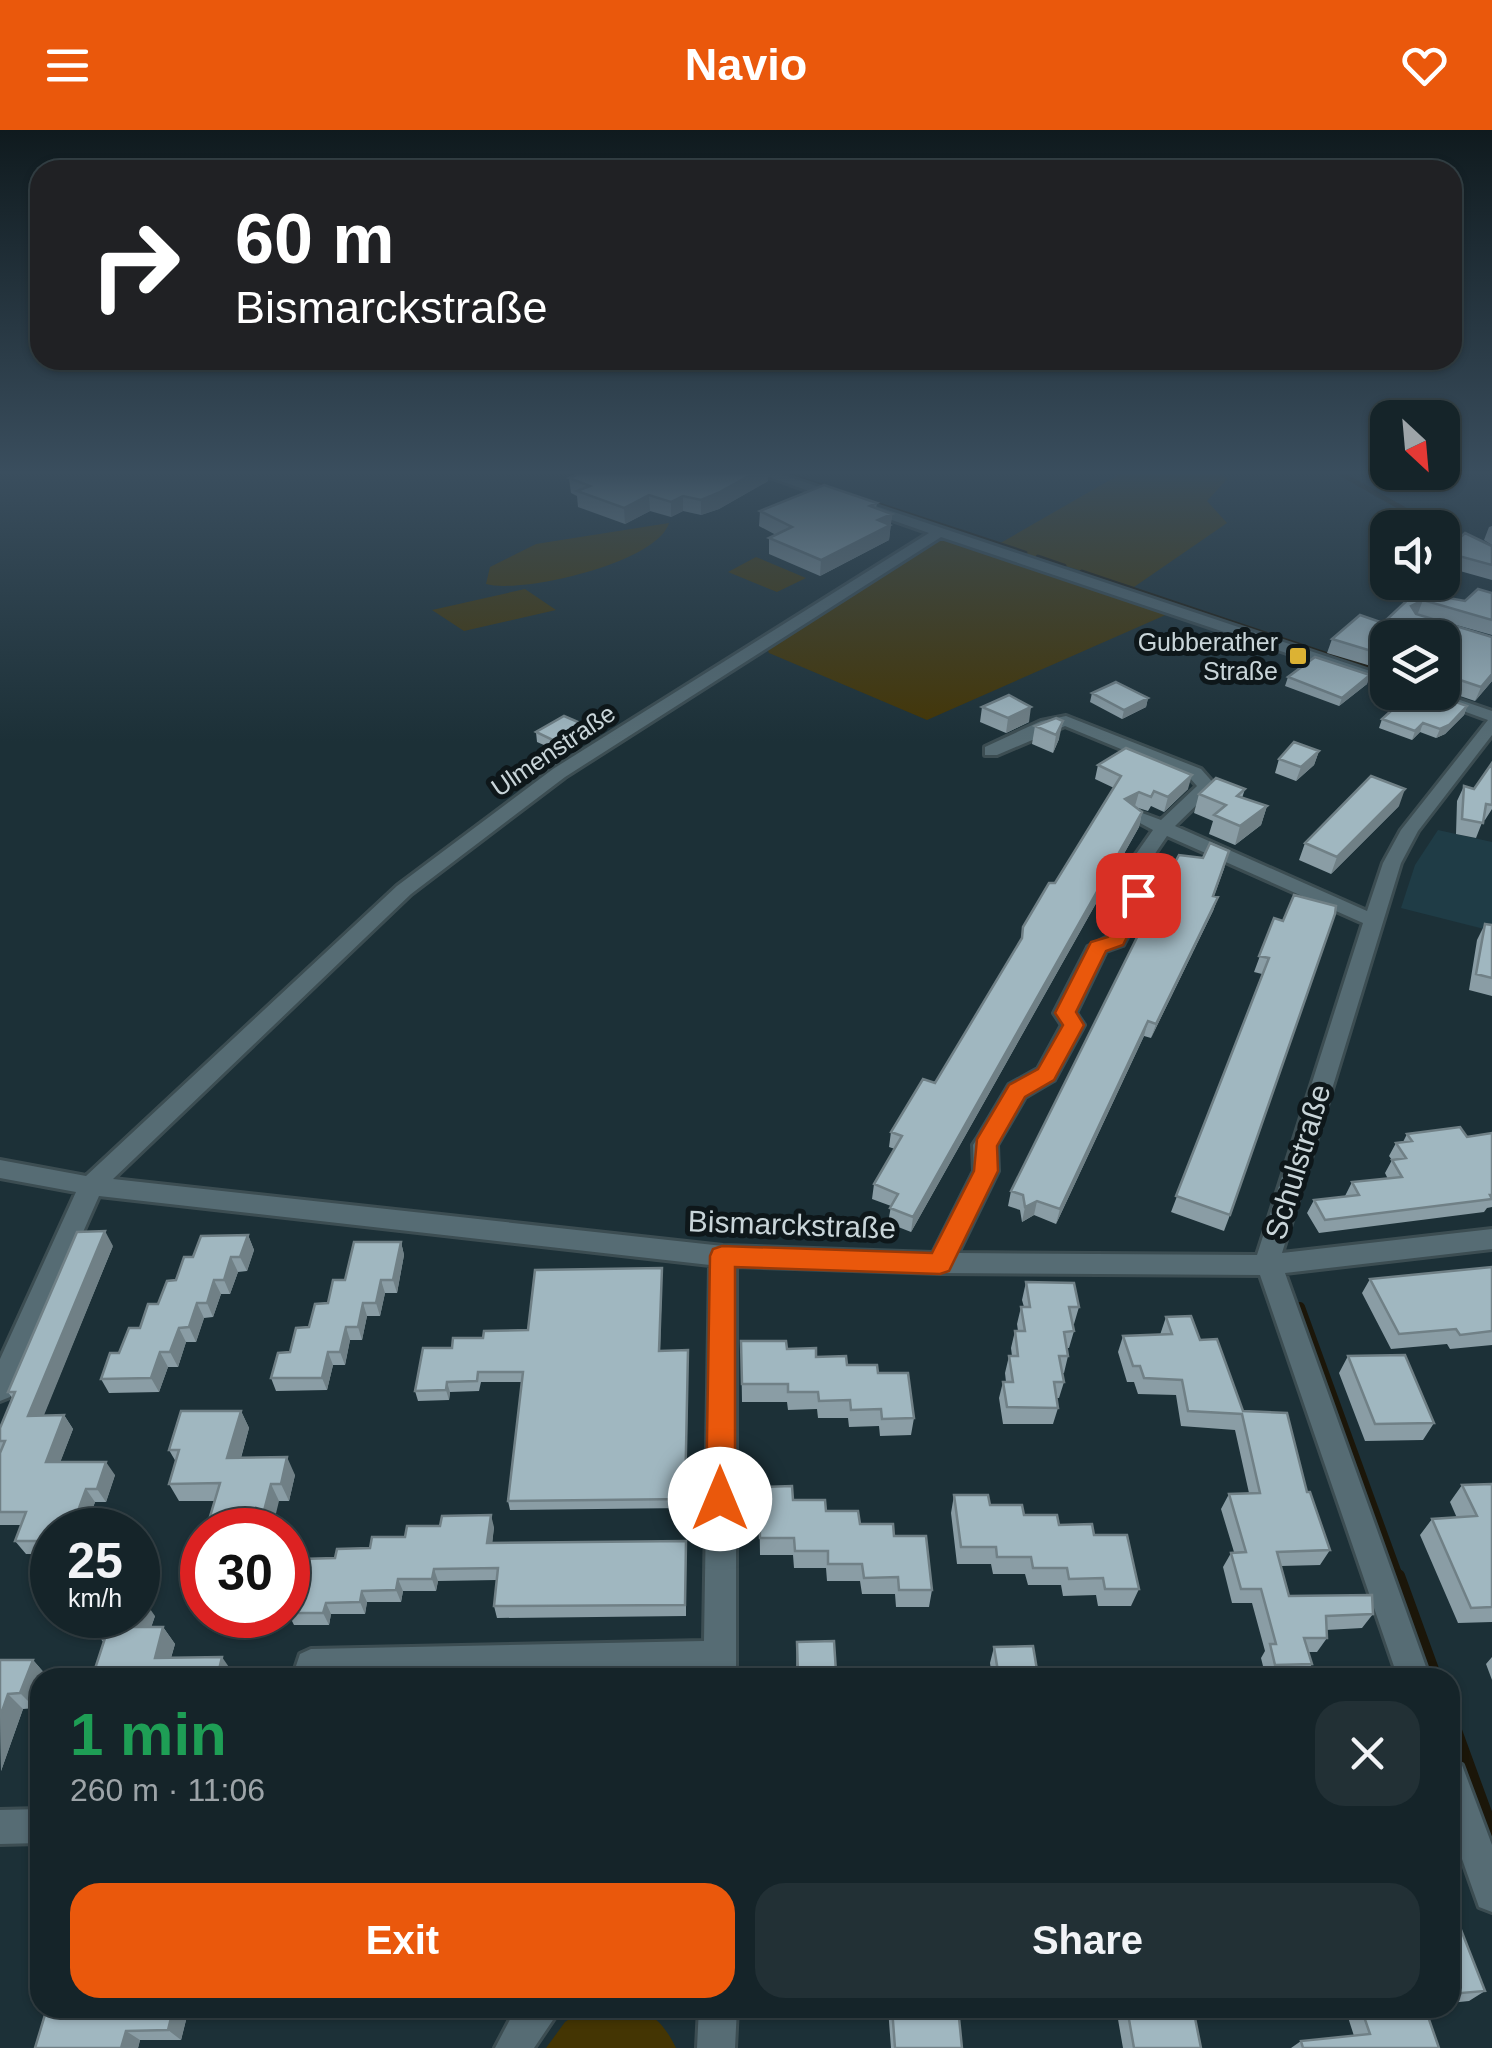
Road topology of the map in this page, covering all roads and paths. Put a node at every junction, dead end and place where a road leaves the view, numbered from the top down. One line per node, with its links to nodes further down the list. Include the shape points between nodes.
1 (891, 563): 11 (street, Ulmenstraße, via 572,764 437,863)
2 (1037, 563): 3 (street)
3 (1370, 676)
4 (1460, 708): 5 (street)
5 (1492, 720): 9 (street, Schulstraße, via 1402,842)
6 (991, 751): 8 (street, via 1046,724 1070,722 1200,776 1204,792)
7 (1134, 815): 8 (street)
8 (1164, 828): 9 (street); 14 (street, via 1125,884 1138,895 1116,941 1098,947 1065,1013 1074,1025 1046,1074 1017,1091 985,1146 986,1171)
9 (1372, 920): 15 (street, Schulstraße)
10 (0, 1170): 11 (street, Bismarckstraße)
11 (91, 1186): 13 (street, Bismarckstraße); 16 (street)
12 (1492, 1238): 15 (street, Bismarckstraße)
13 (722, 1256): 14 (street, Bismarckstraße); 17 (street)
14 (940, 1264): 15 (street, Bismarckstraße)
15 (1270, 1265): 19 (street, Schulstraße)
16 (0, 1389)
17 (720, 1667): 18 (street)
18 (310, 1668)
19 (1411, 1668)
20 (1460, 1805): 23 (street)
21 (30, 1826): 22 (street)
22 (0, 1828)
23 (1492, 1894)
24 (533, 2018): 26 (street)
25 (718, 2018): 27 (street)
26 (514, 2048)
27 (716, 2048)

